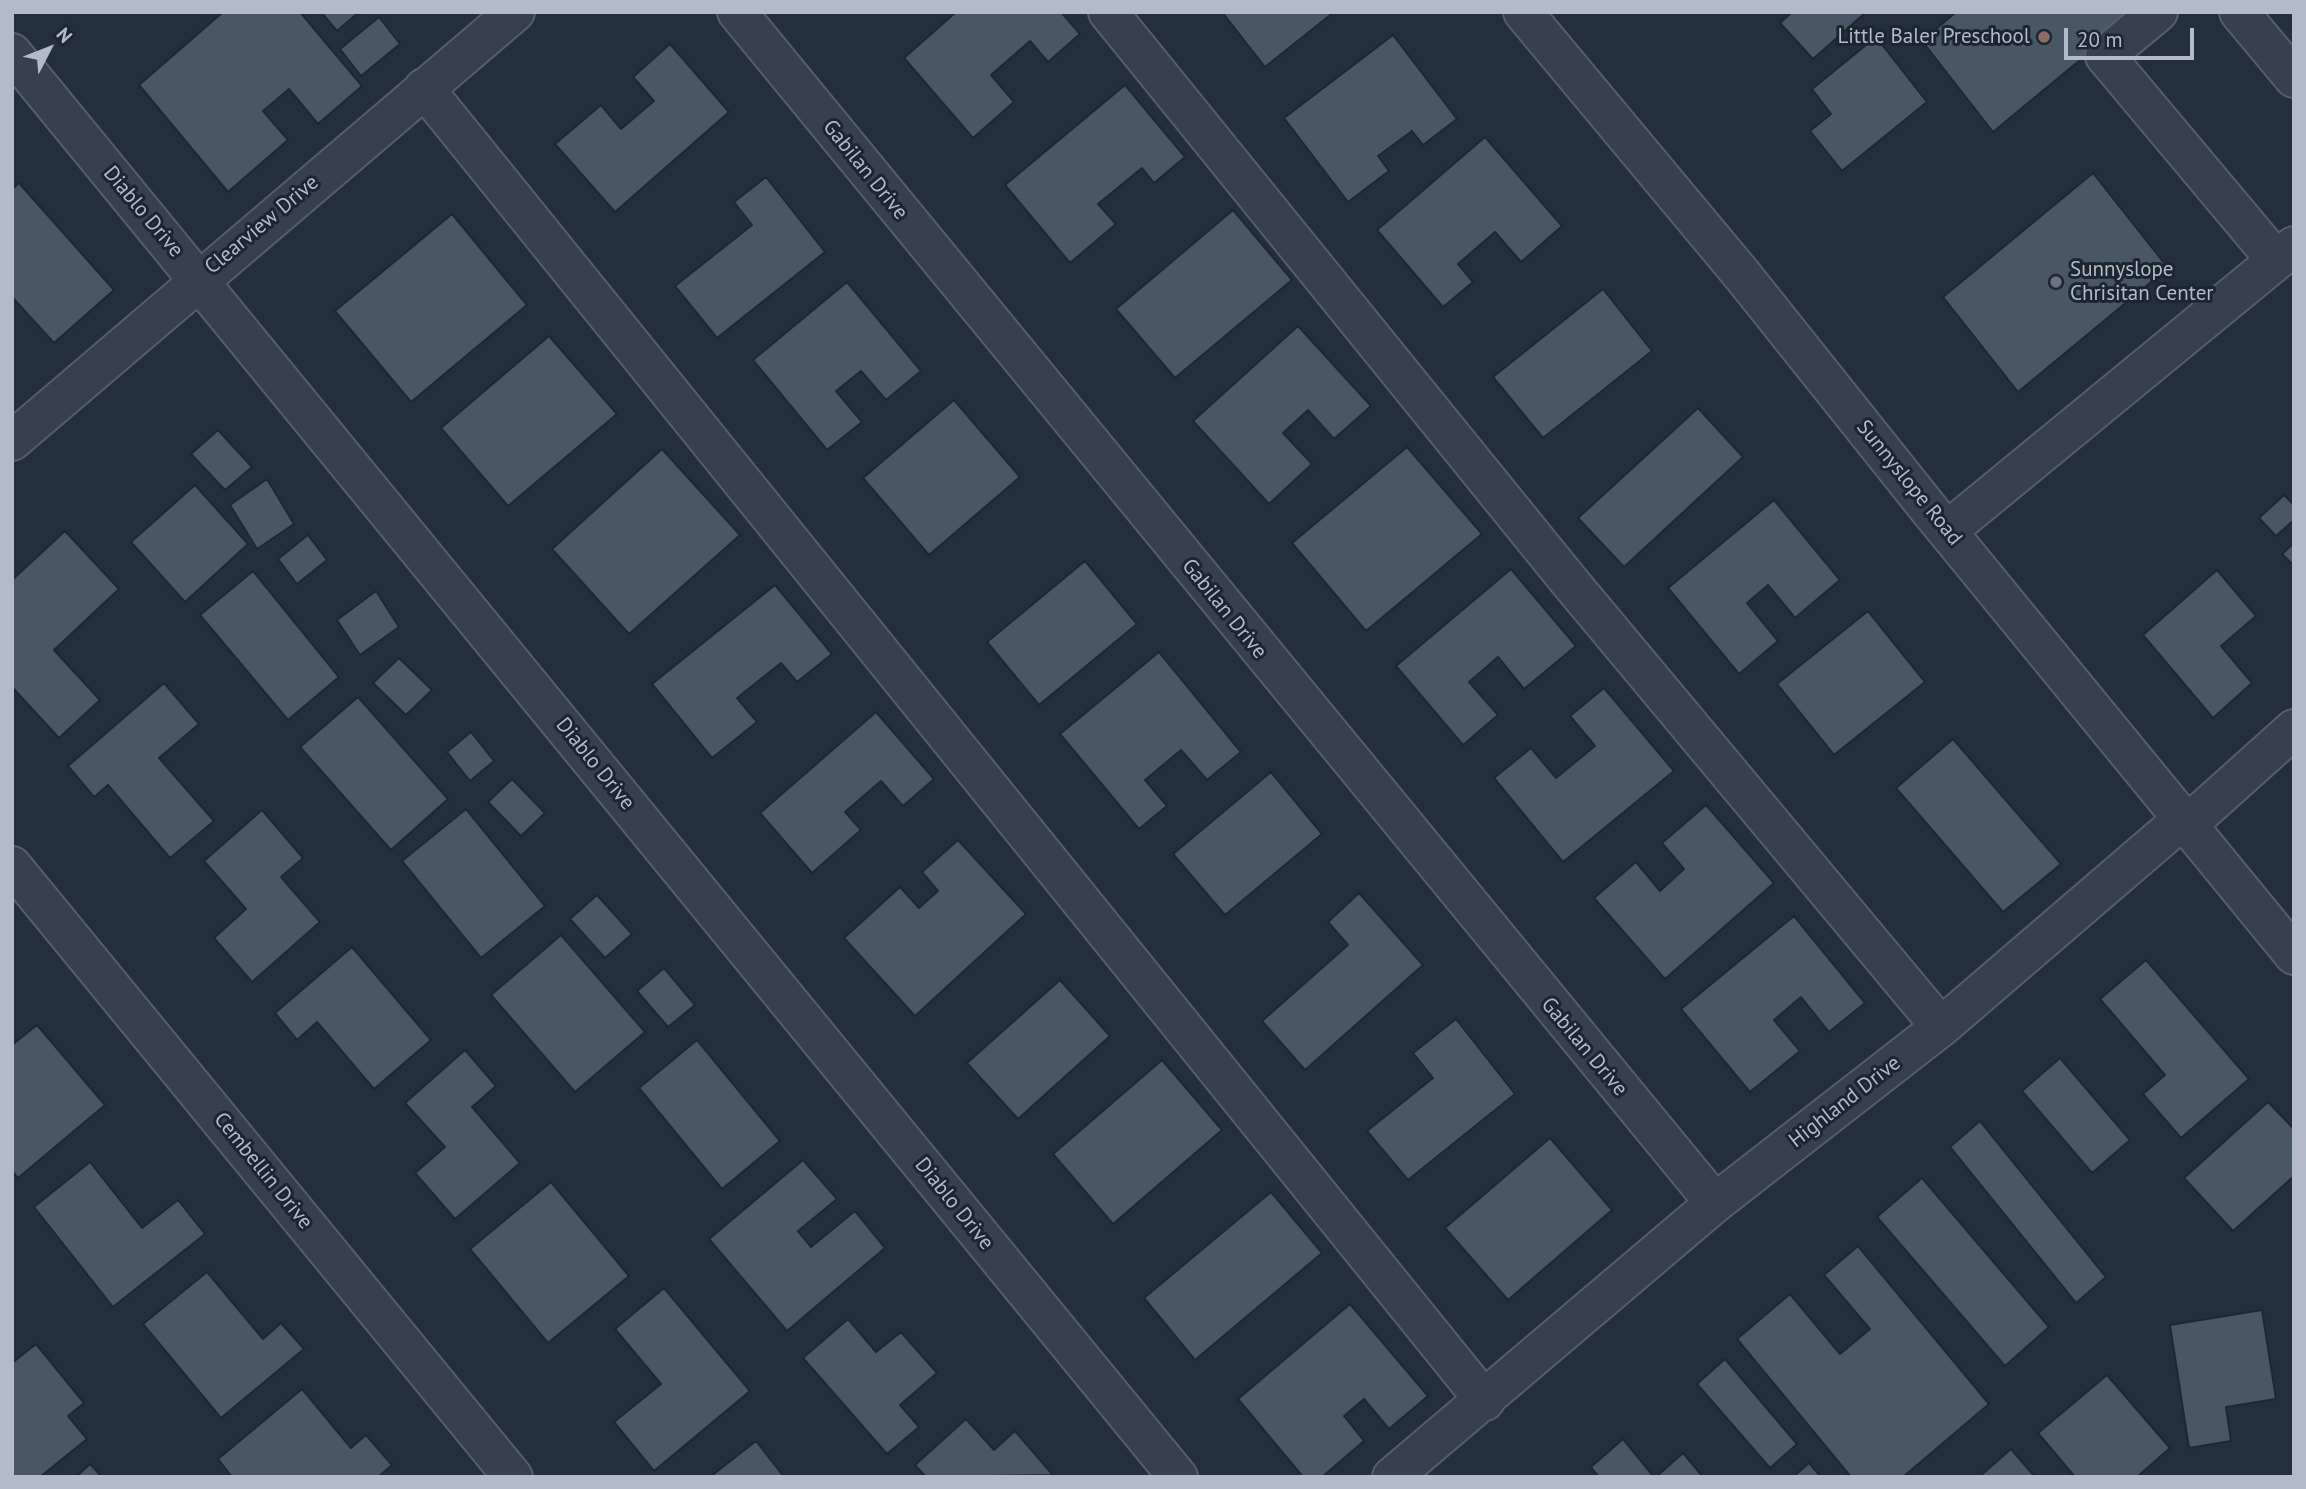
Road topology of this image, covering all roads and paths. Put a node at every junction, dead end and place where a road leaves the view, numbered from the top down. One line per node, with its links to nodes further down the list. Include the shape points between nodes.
1 (515, 12): 9 (street, Clearview Drive)
2 (737, 12): 19 (street, Gabilan Drive)
3 (1108, 12): 18 (street, via 1569,581)
4 (1523, 12): 13 (street, Sunnyslope Road)
5 (2158, 12): 10 (street, via 2105,56)
6 (2239, 12): 8 (street)
7 (12, 53): 11 (street, Diablo Drive)
8 (2294, 78)
9 (424, 88): 11 (street, Clearview Drive); 20 (street)
10 (2285, 253): 13 (street)
11 (199, 279): 12 (street, Clearview Drive); 22 (street, Diablo Drive)
12 (12, 441)
13 (1947, 531): 15 (street, Sunnyslope Road)
14 (2294, 729): 15 (street, Highland Drive, via 2187,825)
15 (2182, 820): 17 (street, Sunnyslope Road); 18 (street, Highland Drive)
16 (12, 866): 21 (street, Cembellin Drive)
17 (2294, 955)
18 (1941, 1027): 19 (street, Highland Drive)
19 (1715, 1203): 20 (street, Highland Drive)
20 (1485, 1401): 23 (street, Highland Drive)
21 (513, 1477)
22 (1178, 1477)
23 (1392, 1477)

